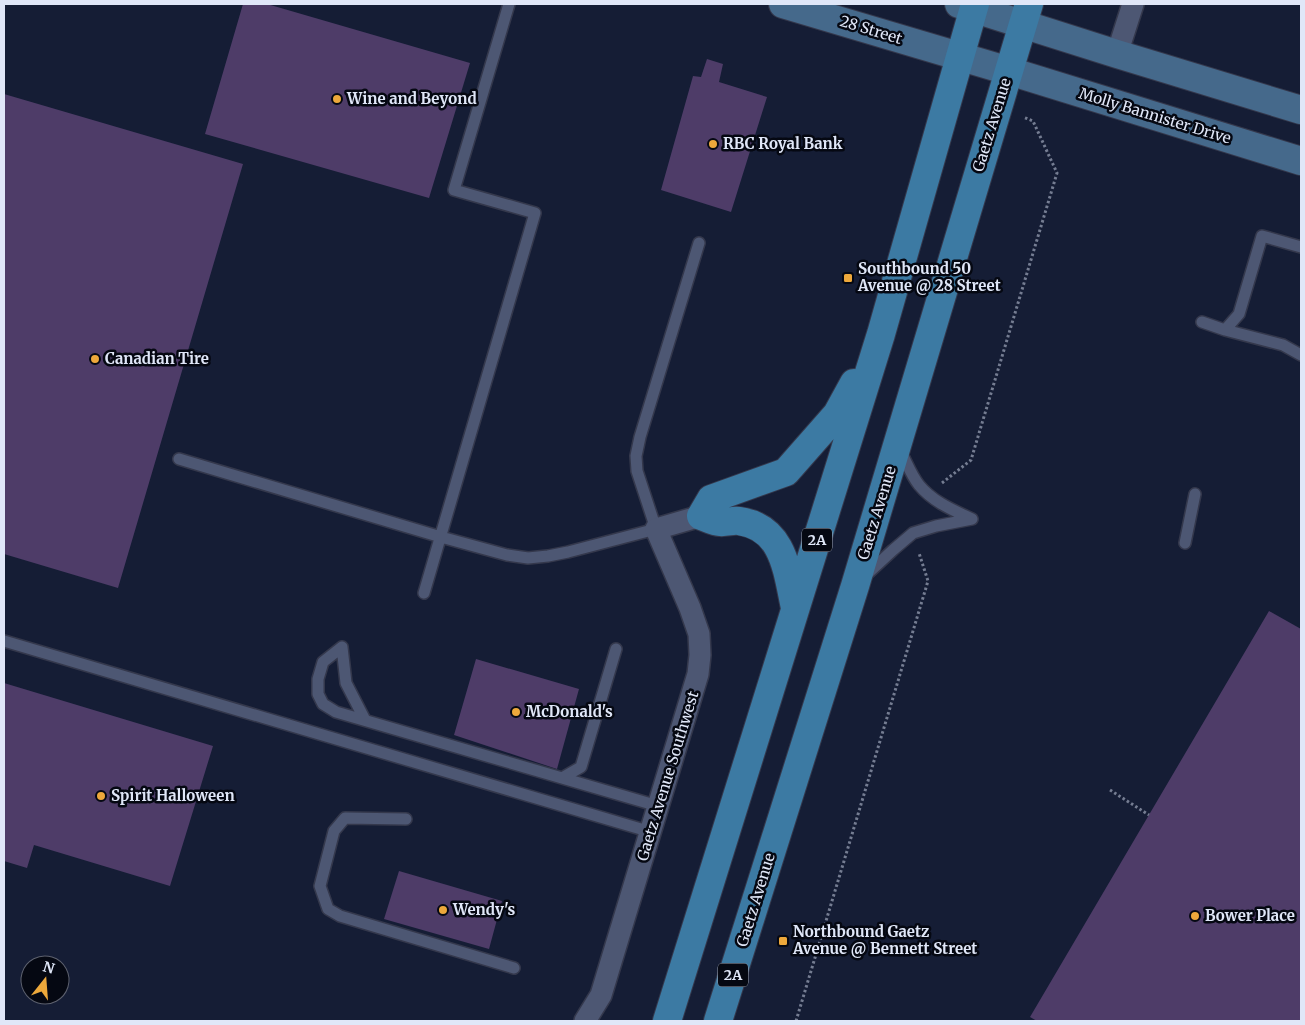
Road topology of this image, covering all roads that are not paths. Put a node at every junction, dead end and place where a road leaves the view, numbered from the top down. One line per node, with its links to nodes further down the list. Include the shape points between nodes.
1 (509, 4): 22 (lane, via 454,190 535,213)
2 (783, 4): 7 (street, 28 Street)
3 (1132, 4): 6 (street)
4 (969, 5): 5 (street); 7 (main road, 2A)
5 (1026, 14): 6 (street); 8 (main road, Gaetz Avenue / 2A)
6 (1117, 54): 9 (street)
7 (960, 57): 8 (street, 28 Street); 15 (main road, 2A)
8 (1009, 71): 10 (street, Molly Bannister Drive); 17 (main road, Gaetz Avenue / 2A)
9 (1301, 110)
10 (1301, 161)
11 (699, 243): 21 (lane, via 636,456 637,471)
12 (1301, 247): 14 (lane, via 1262,236 1239,314)
13 (1202, 322): 14 (lane)
14 (1225, 330): 16 (lane, via 1283,345)
15 (881, 334): 20 (main road, via 837,414 786,472 711,499); 26 (main road, 2A)
16 (1301, 355)
17 (897, 446): 24 (main road, Gaetz Avenue / 2A); 24 (lane, via 919,485 934,499 972,519 913,533)
18 (179, 459): 22 (lane)
19 (1195, 494): 23 (lane)
20 (701, 516): 21 (street); 26 (main road, via 718,523 736,520 756,524 768,533 783,556)
21 (656, 529): 22 (lane, via 568,552 528,558); 31 (street, Gaetz Avenue Southwest, via 690,608 699,634 700,655 698,674)
22 (441, 537): 25 (lane)
23 (1185, 543)
24 (855, 586): 37 (main road, Gaetz Avenue / 2A)
25 (424, 593)
26 (795, 610): 36 (main road, 2A)
27 (4, 641): 33 (lane)
28 (616, 650): 30 (lane, via 581,767)
29 (365, 720): 29 (lane, via 336,712 323,704 318,694 323,662 342,647 346,683); 30 (lane)
30 (562, 778): 31 (lane)
31 (658, 806): 33 (street, Gaetz Avenue Southwest)
32 (406, 819): 34 (lane, via 345,818 334,831 320,886 328,909 340,916)
33 (651, 832): 35 (street, Gaetz Avenue Southwest, via 601,995)
34 (514, 968)
35 (585, 1021)
36 (668, 1021)
37 (718, 1021)

